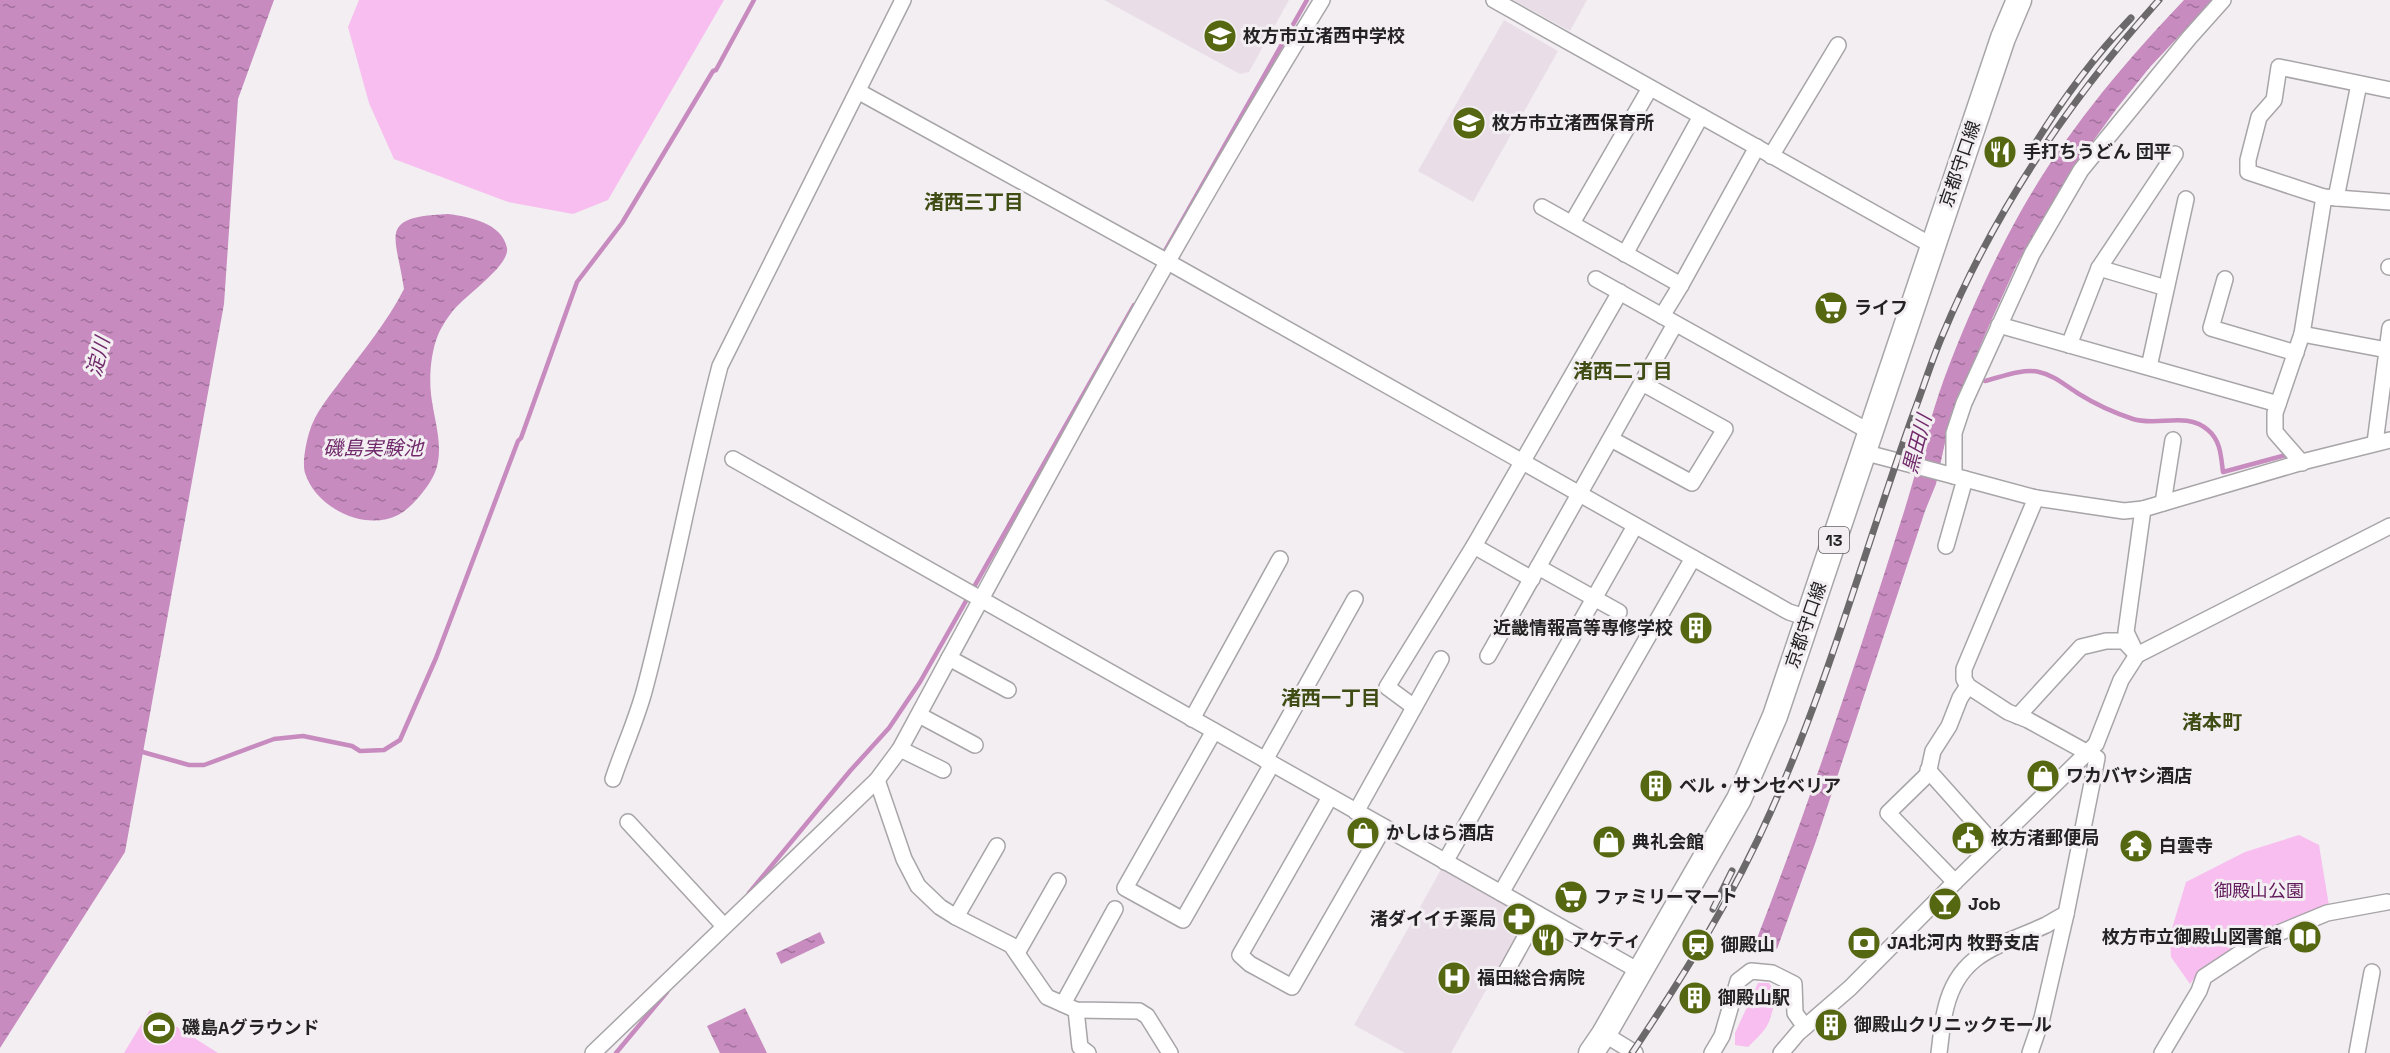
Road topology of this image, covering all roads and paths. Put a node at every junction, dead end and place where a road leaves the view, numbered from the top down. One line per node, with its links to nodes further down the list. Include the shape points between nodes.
1 (903, 0): 79 (street, via 720,366 644,690)
2 (1322, 0): 22 (street)
3 (1494, 0): 8 (street)
4 (2019, 0): 20 (main road, 京都守口線 / 13)
5 (2223, 0): 30 (street, via 2081,170 2032,254)
6 (1838, 45): 14 (street)
7 (2359, 84): 9 (street); 15 (street); 15 (street, via 2279,68 2274,100 2259,117 2248,172)
8 (1650, 87): 11 (street); 19 (street)
9 (2390, 90)
10 (863, 94): 22 (street)
11 (1701, 116): 12 (street); 21 (street)
12 (1757, 147): 14 (street); 26 (street)
13 (2175, 154): 23 (street)
14 (1771, 156): 20 (street)
15 (2330, 197): 17 (street); 31 (street)
16 (2186, 199): 27 (street)
17 (2390, 202)
18 (1542, 207): 19 (street)
19 (1572, 224): 21 (street)
20 (1933, 246): 41 (main road, 京都守口線 / 13)
21 (1625, 254): 26 (street)
22 (1168, 262): 43 (street); 58 (street)
23 (2099, 268): 27 (street); 33 (street)
24 (1596, 279): 28 (street)
25 (2225, 279): 34 (street, via 2211,328)
26 (1681, 285): 29 (street)
27 (2166, 288): 35 (street)
28 (1620, 292): 29 (street); 43 (street)
29 (1669, 320): 36 (street); 41 (street)
30 (1999, 325): 33 (street); 45 (street, via 1965,398 1954,433)
31 (2302, 334): 32 (street); 34 (street)
32 (2389, 340): 40 (street)
33 (2069, 345): 35 (street)
34 (2296, 353): 37 (street)
35 (2149, 367): 37 (street)
36 (1642, 383): 38 (street); 38 (street, via 1725,429 1692,483)
37 (2278, 404): 44 (street, via 2276,432)
38 (1611, 439): 46 (street)
39 (2173, 440): 48 (street)
40 (2383, 441): 44 (street)
41 (1866, 442): 45 (street, via 1917,466); 61 (main road, 京都守口線 / 13)
42 (733, 459): 58 (street)
43 (1522, 462): 46 (street); 52 (street)
44 (2302, 463): 48 (street)
45 (1954, 476): 47 (street); 53 (street)
46 (1580, 495): 50 (street); 56 (street)
47 (2036, 498): 49 (street, via 2124,511); 66 (street, via 1964,669)
48 (2163, 503): 49 (street)
49 (2143, 509): 63 (street, via 2126,632)
50 (1635, 526): 54 (street); 57 (street)
51 (2390, 526): 63 (street)
52 (1474, 546): 56 (street); 68 (street, via 1387,687)
53 (1946, 546)
54 (1693, 558): 61 (street, via 1789,612); 90 (street)
55 (1280, 560): 71 (street)
56 (1535, 573): 57 (street); 62 (street)
57 (1594, 598): 60 (street); 87 (street)
58 (981, 599): 64 (street); 71 (street)
59 (1355, 599): 76 (street)
60 (1619, 612)
61 (1808, 618): 99 (main road, 京都守口線 / 13, via 1775,716 1739,799)
62 (1488, 656)
63 (2137, 656): 70 (street, via 2124,641 2081,647); 75 (street, via 2121,680 2096,744)
64 (949, 658): 67 (street); 69 (street)
65 (1441, 659): 68 (street)
66 (1968, 686): 70 (street); 78 (street, via 1933,751)
67 (1008, 690)
68 (1414, 707): 82 (street)
69 (919, 714): 73 (street); 74 (street)
70 (2018, 716): 75 (street)
71 (1192, 719): 72 (street)
72 (1214, 731): 76 (street); 76 (street, via 1125,888 1135,894 1182,920)
73 (975, 745)
74 (900, 748): 77 (street); 80 (street)
75 (2086, 752): 85 (street); 94 (street, via 2097,758)
76 (1268, 762): 81 (street)
77 (943, 770)
78 (1928, 770): 85 (street); 89 (street, via 1888,813)
79 (613, 779)
80 (878, 780): 95 (street, via 904,859 918,886); 96 (street)
81 (1330, 797): 82 (street); 84 (street, via 1240,956 1250,964 1292,987)
82 (1356, 812): 84 (street)
83 (628, 822): 96 (street)
84 (1384, 827): 87 (street)
85 (1994, 844): 89 (street)
86 (998, 846): 95 (street)
87 (1445, 862): 90 (street)
88 (1058, 881): 97 (street)
89 (1954, 882): 102 (street, via 1850,988)
90 (1501, 893): 93 (street)
91 (2386, 903): 112 (street, via 2327,913 2257,942 2204,977)
92 (1115, 909): 101 (street)
93 (1538, 914): 98 (street); 99 (street)
94 (2066, 914): 110 (street, via 1994,946 1971,963 1948,1000); 111 (street)
95 (956, 917): 97 (street, via 1011,945)
96 (724, 926): 104 (street)
97 (1017, 952): 101 (street, via 1047,996)
98 (1506, 972)
99 (1639, 972): 103 (main road, 京都守口線 / 13)
100 (2372, 972): 113 (street)
101 (1069, 1007): 105 (street, via 1080,1047); 106 (street, via 1139,1011 1147,1016)
102 (1805, 1027): 108 (street, via 1795,1013 1794,984 1772,973 1751,971 1738,981); 109 (street)
103 (1597, 1043): 107 (street)
104 (593, 1053)
105 (1088, 1053)
106 (1170, 1053)
107 (1635, 1053)
108 (1713, 1053)
109 (1781, 1053)
110 (1939, 1053)
111 (2030, 1053)
112 (2162, 1053)
113 (2357, 1053)

